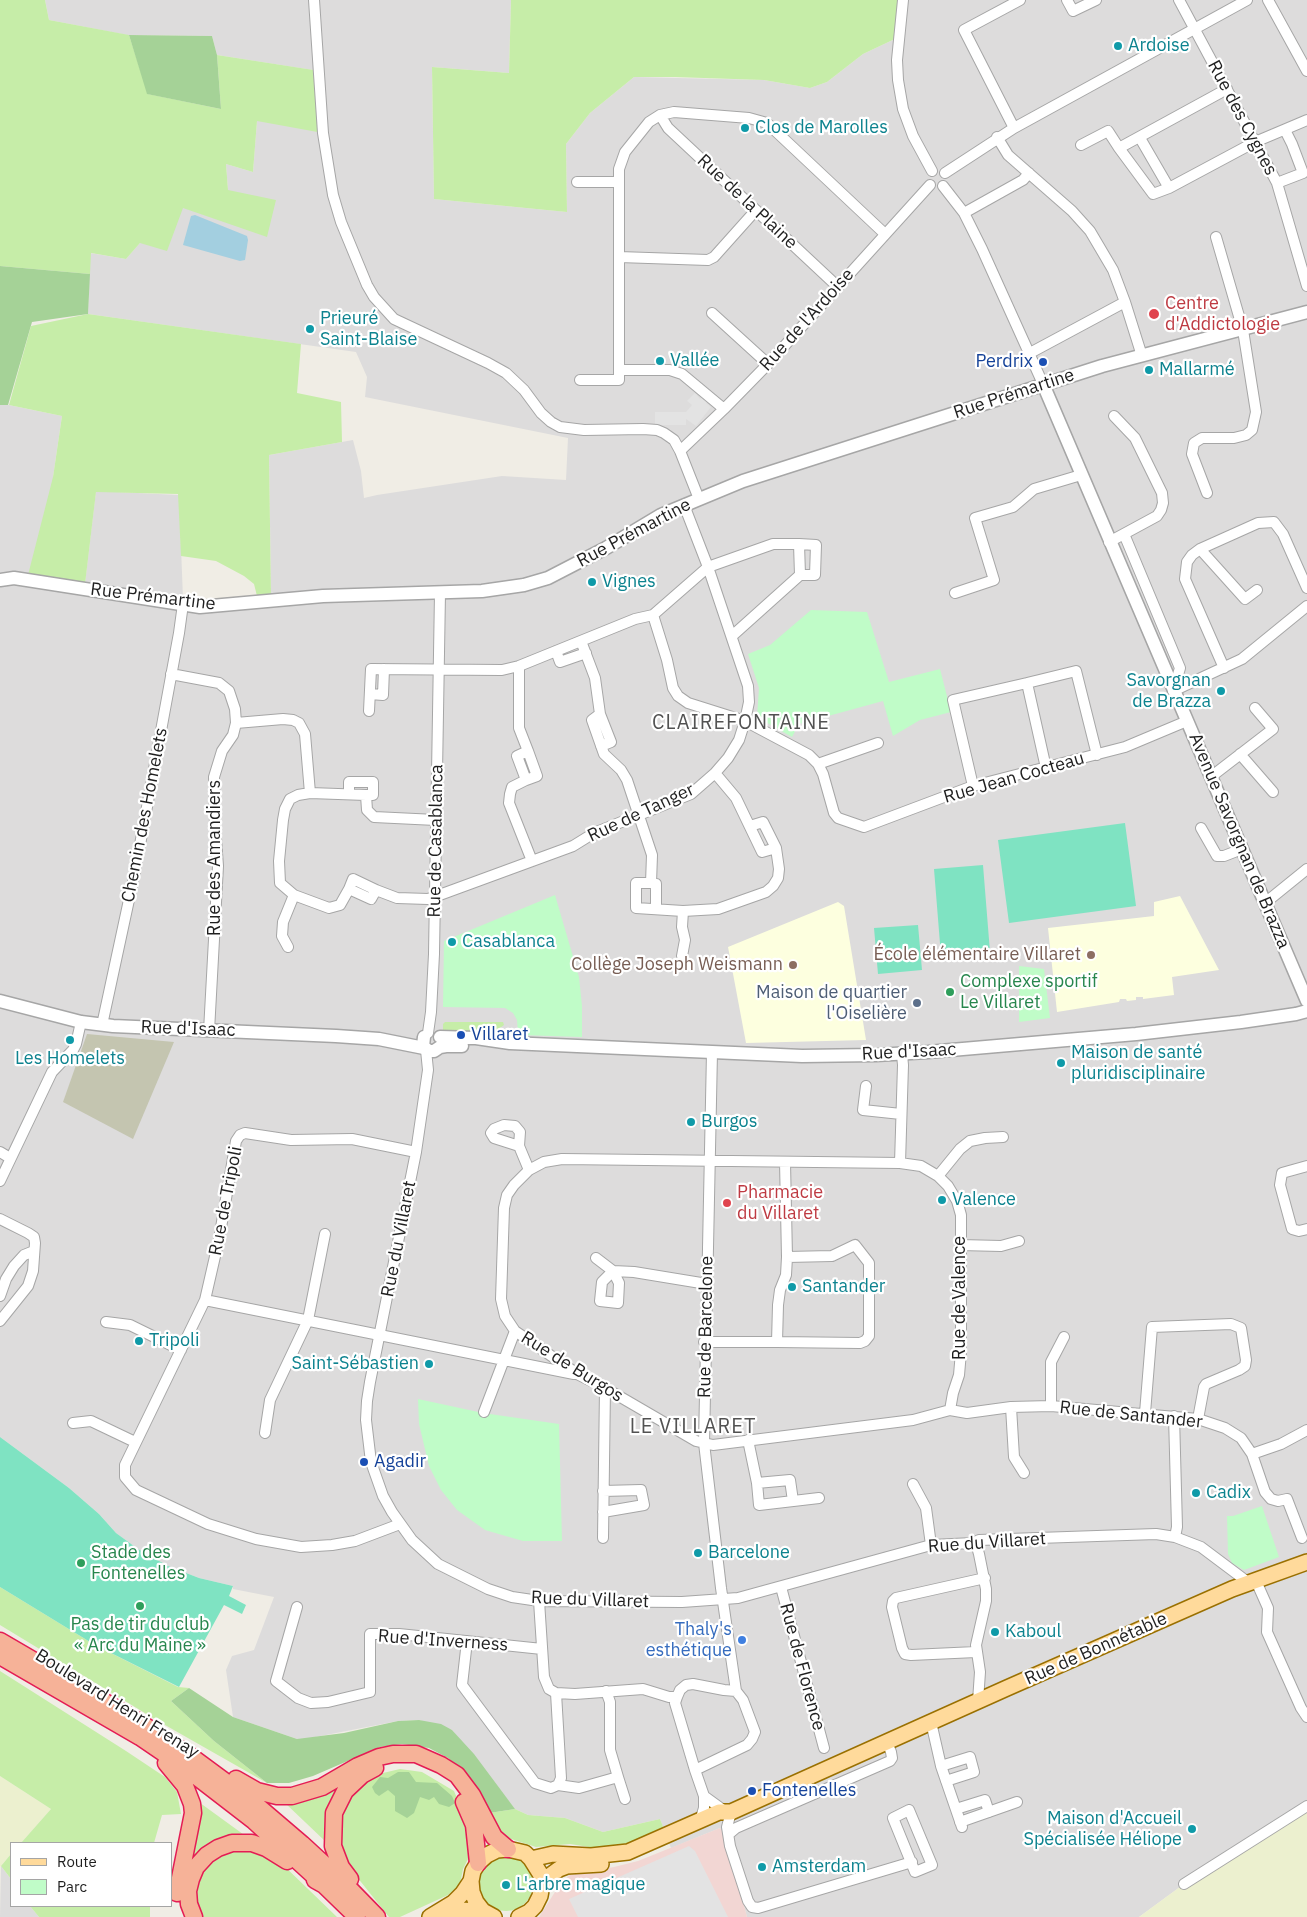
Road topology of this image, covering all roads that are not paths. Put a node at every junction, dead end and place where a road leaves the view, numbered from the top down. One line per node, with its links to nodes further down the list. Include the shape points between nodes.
1 (314, 0): 49 (street, via 323,133 333,195 341,222 374,297 394,319 506,373 541,413 560,427 657,430 674,440)
2 (903, 0): 21 (street, via 898,80 903,109 913,136)
3 (1020, 0): 14 (street, via 964,30)
4 (1067, 0): 5 (street, via 1073,11)
5 (1096, 0)
6 (1179, 0): 9 (street, Rue des Cygnes)
7 (1247, 0): 9 (street)
8 (1268, 0): 10 (street)
9 (1195, 29): 11 (street, Rue des Cygnes); 14 (street)
10 (1307, 71)
11 (1227, 88): 17 (street); 18 (street, Rue des Cygnes)
12 (660, 115): 25 (street, via 625,152 619,169); 30 (street, Rue de la Plaine, via 668,128); 32 (street, via 674,112 749,118 767,123)
13 (1307, 120): 15 (street)
14 (1014, 128): 16 (street)
15 (1285, 130): 18 (street); 26 (street, Rue des Cygnes, via 1303,173)
16 (998, 137): 22 (street); 23 (street, via 1008,155)
17 (1140, 138): 20 (street); 29 (street)
18 (1255, 142): 26 (street, Rue des Cygnes); 29 (street)
19 (1081, 145): 20 (street, via 1108,131)
20 (1119, 148): 29 (street, via 1153,194)
21 (932, 171): 22 (street, via 938,169); 27 (street, via 928,178)
22 (945, 173): 28 (street, via 947,179)
23 (1029, 173): 31 (street, via 1023,180); 37 (street, via 1090,231 1110,264)
24 (577, 182): 25 (street)
25 (619, 182): 34 (street)
26 (1277, 183): 36 (street, Rue des Cygnes)
27 (930, 185): 28 (street); 32 (street, Rue de l'Ardoise)
28 (943, 186): 31 (street, Avenue Savorgnan de Brazza)
29 (1169, 188)
30 (756, 210): 34 (street, via 708,260); 35 (street, Rue de la Plaine)
31 (964, 213): 41 (street, Avenue Savorgnan de Brazza)
32 (885, 234): 35 (street, Rue de l'Ardoise)
33 (1216, 237): 40 (street)
34 (619, 257): 44 (street)
35 (837, 286): 43 (street, Rue de l'Ardoise)
36 (1307, 286)
37 (1125, 302): 41 (street); 42 (street)
38 (1307, 312): 40 (street, Rue Prémartine)
39 (712, 313): 43 (street)
40 (1242, 330): 42 (street, Rue Prémartine); 51 (street, via 1256,420 1246,435 1202,438 1194,443 1192,454)
41 (1030, 354): 46 (street, Avenue Savorgnan de Brazza)
42 (1142, 356): 46 (street, Rue Prémartine)
43 (768, 364): 47 (street, Rue de l'Ardoise)
44 (619, 370): 45 (street, via 619,380); 47 (street, via 670,370 682,374)
45 (580, 380)
46 (1043, 384): 50 (street, Avenue Savorgnan de Brazza); 52 (street, Rue Prémartine, via 771,472)
47 (724, 409): 49 (street, Rue de l'Ardoise)
48 (1114, 416): 54 (street, via 1134,438 1162,493 1163,503 1157,516)
49 (680, 451): 52 (street)
50 (1081, 475): 55 (street, Avenue Savorgnan de Brazza); 64 (street, via 1034,489 1013,507 975,518 994,580)
51 (1208, 493)
52 (699, 499): 53 (street, Rue Prémartine)
53 (684, 505): 58 (street, Rue de Tanger); 63 (street, Rue Prémartine, via 548,578 482,591)
54 (1124, 534): 55 (street); 65 (street)
55 (1109, 542): 67 (street, Avenue Savorgnan de Brazza)
56 (799, 544): 58 (street, via 774,544); 59 (street); 59 (street, via 816,545 815,575)
57 (1200, 549): 61 (street, via 1258,523 1274,522 1283,534); 62 (street, via 1245,599); 75 (street, via 1187,562 1184,579)
58 (708, 567): 69 (street); 70 (street, Rue de Tanger)
59 (800, 576): 70 (street)
60 (0, 580): 66 (street, Rue Prémartine, via 14,578)
61 (1307, 588)
62 (1258, 590)
63 (440, 593): 66 (street, Rue Prémartine, via 323,596 216,606); 76 (street, Rue de Casablanca)
64 (955, 594)
65 (1151, 597): 67 (street); 79 (street, via 1180,668)
66 (183, 604): 77 (street, Chemin des Homelets)
67 (1137, 606): 79 (street, Avenue Savorgnan de Brazza)
68 (1307, 606): 75 (street, via 1242,659)
69 (653, 615): 71 (street, via 635,618); 83 (street, via 678,696 688,703)
70 (732, 636): 83 (street, Rue de Tanger, via 748,686)
71 (581, 641): 72 (street); 73 (street)
72 (556, 651): 73 (street, via 560,662); 74 (street)
73 (586, 653): 95 (street, via 595,678 600,714 592,720 604,754 627,780)
74 (519, 666): 76 (street, via 502,670); 101 (street, via 520,728 528,751 517,756 526,780 512,787 509,803)
75 (1224, 668): 79 (street)
76 (439, 670): 81 (street, via 370,669); 96 (street, Rue de Casablanca)
77 (171, 674): 84 (street, via 219,683 229,691); 115 (street, Chemin des Homelets, via 135,872)
78 (1027, 683): 87 (street, via 1076,671); 89 (street); 92 (street, via 953,700)
79 (1172, 686): 82 (street, Avenue Savorgnan de Brazza)
80 (1255, 708): 86 (street, via 1273,729)
81 (370, 711)
82 (1187, 721): 87 (street, Rue Jean Cocteau); 91 (street, Avenue Savorgnan de Brazza)
83 (745, 722): 88 (street, via 809,755); 90 (street, Rue de Tanger, via 739,740)
84 (236, 723): 94 (street, via 283,719 299,723 305,734); 116 (street, Rue des Amandiers, via 214,777 218,866)
85 (878, 743): 88 (street)
86 (1240, 754): 91 (street); 93 (street)
87 (1097, 755): 89 (street, Rue Jean Cocteau)
88 (818, 764): 92 (street, Rue Jean Cocteau, via 834,813 838,818 864,827)
89 (1046, 768): 92 (street, Rue Jean Cocteau)
90 (715, 774): 95 (street, Rue de Tanger, via 690,794); 97 (street, via 736,798)
91 (1212, 776): 100 (street, Avenue Savorgnan de Brazza)
92 (973, 786)
93 (1273, 792)
94 (310, 793): 96 (street, via 366,795 368,810 374,817); 104 (street, via 290,799 282,820 280,883)
95 (640, 815): 101 (street, Rue de Tanger); 103 (street, via 652,854)
96 (436, 820): 105 (street, Rue de Casablanca)
97 (750, 826): 99 (street, via 762,852); 99 (street, via 764,822)
98 (1201, 828): 100 (street, via 1217,856)
99 (776, 848): 108 (street, via 778,878 766,892 718,909)
100 (1242, 848): 106 (street, Avenue Savorgnan de Brazza)
101 (532, 861): 105 (street, Rue de Tanger)
102 (1307, 869): 106 (street)
103 (652, 883): 107 (street, via 656,884); 107 (street, via 636,882 636,908)
104 (294, 895): 105 (street, Rue de Tanger, via 329,908 340,905 349,890 371,899 376,890 397,898); 109 (street, via 283,922 282,936)
105 (434, 897): 117 (street, Rue de Casablanca)
106 (1265, 903): 112 (street, Avenue Savorgnan de Brazza)
107 (656, 909): 108 (street)
108 (683, 911): 110 (street, via 685,940)
109 (288, 947)
110 (682, 956)
111 (0, 1001): 114 (street, Rue d'Isaac)
112 (1307, 1001)
113 (1307, 1011): 119 (street, Rue d'Isaac, via 1164,1031)
114 (81, 1022): 115 (street, Rue d'Isaac); 126 (street, via 73,1050 52,1072)
115 (102, 1025): 116 (street, Rue d'Isaac)
116 (209, 1031): 117 (street, Rue d'Isaac)
117 (432, 1042): 118 (street, Rue d'Isaac, via 476,1038 510,1043); 125 (street, Rue du Villaret)
118 (712, 1052): 119 (street, Rue d'Isaac, via 802,1056); 127 (street, Rue de Barcelone)
119 (902, 1054): 121 (street)
120 (866, 1086): 121 (street, via 863,1110)
121 (901, 1114): 129 (street)
122 (1003, 1137): 132 (street, via 970,1141)
123 (519, 1146): 131 (street)
124 (0, 1152): 126 (street)
125 (416, 1152): 144 (street, Rue de Tripoli, via 352,1139 291,1140 240,1135 236,1141); 149 (street, Rue du Villaret)
126 (10, 1158): 133 (street)
127 (708, 1160): 128 (street, Rue de Valence); 131 (street, Rue de Burgos, via 562,1159 544,1162); 142 (street, Rue de Barcelone)
128 (785, 1162): 129 (street, Rue de Valence); 140 (street)
129 (900, 1163): 132 (street, Rue de Valence, via 921,1166)
130 (1307, 1166): 135 (street, via 1282,1173 1280,1185 1292,1229)
131 (529, 1170): 148 (street, Rue de Burgos, via 507,1195 504,1208 501,1299 505,1316)
132 (938, 1176): 138 (street, Rue de Valence, via 957,1201 961,1215)
133 (0, 1181)
134 (0, 1219): 139 (street, via 34,1237)
135 (1307, 1229)
136 (325, 1234): 146 (street)
137 (1019, 1241): 138 (street, via 1001,1246)
138 (960, 1245): 159 (street, Rue de Valence, via 961,1352)
139 (34, 1252): 143 (street, via 24,1255 14,1266); 145 (street, via 28,1286)
140 (787, 1257): 152 (street, via 778,1305); 152 (street, via 832,1256 855,1245 869,1263 868,1336 860,1343)
141 (596, 1258): 142 (street, via 612,1271)
142 (707, 1284): 151 (street, Rue de Barcelone)
143 (0, 1296)
144 (205, 1300): 146 (street); 153 (street, Rue de Tripoli)
145 (1, 1315)
146 (308, 1320): 149 (street); 166 (street, via 270,1400)
147 (106, 1322): 153 (street, via 130,1324)
148 (515, 1331): 154 (street); 155 (street, Rue de Burgos)
149 (380, 1334): 154 (street); 178 (street, Rue du Villaret, via 367,1401 367,1440 383,1496)
150 (1064, 1337): 157 (street, via 1051,1362)
151 (704, 1342): 152 (street); 169 (street, Rue de Barcelone)
152 (777, 1342)
153 (181, 1350): 168 (street, Rue de Tripoli)
154 (504, 1360): 155 (street); 160 (street)
155 (580, 1375): 156 (street, Rue de Burgos)
156 (605, 1388): 169 (street, Rue de Burgos); 174 (street)
157 (1051, 1406): 158 (street, Rue de Santander); 161 (street, Rue de Santander)
158 (1012, 1407): 159 (street, Rue de Santander, via 967,1412); 171 (street, via 1014,1457)
159 (950, 1410): 167 (street, via 913,1420)
160 (484, 1412)
161 (1145, 1413): 162 (street, Rue de Santander); 163 (street, via 1152,1327 1231,1324 1241,1328 1244,1366 1206,1384)
162 (1174, 1416): 163 (street, Rue de Santander); 179 (street)
163 (1198, 1419): 170 (street, Rue de Santander, via 1225,1428 1241,1438)
164 (73, 1424): 168 (street, via 91,1421)
165 (1307, 1430): 170 (street)
166 (265, 1433)
167 (748, 1440): 169 (street, via 712,1445); 172 (street)
168 (135, 1442): 178 (street, Rue de Tripoli, via 125,1465 125,1477 136,1490 208,1524 256,1540 301,1547 332,1545 355,1541)
169 (704, 1443): 188 (street, Rue de Barcelone)
170 (1252, 1454): 181 (street, Rue de Santander, via 1265,1492 1271,1499 1288,1499)
171 (1024, 1473)
172 (757, 1483): 176 (street, via 790,1480); 176 (street, via 759,1505)
173 (914, 1484): 183 (street, via 926,1508)
174 (603, 1491): 177 (street); 177 (street, via 641,1490 644,1505)
175 (818, 1498): 176 (street)
176 (793, 1501)
177 (603, 1512): 180 (street)
178 (400, 1524): 189 (street, Rue du Villaret, via 438,1564 488,1589)
179 (1175, 1537): 182 (street, Rue du Villaret, via 1147,1535 979,1540); 186 (street, Rue du Villaret, via 1201,1547)
180 (603, 1538)
181 (1302, 1538)
182 (973, 1543): 183 (street, Rue du Villaret); 185 (street, via 977,1547)
183 (931, 1545): 187 (street, Rue du Villaret)
184 (1307, 1562): 186 (main road, Rue de Bonnétable)
185 (984, 1578): 194 (street, via 986,1601); 194 (street, via 896,1598 892,1607 904,1654)
186 (1252, 1582): 199 (main road, Rue de Bonnétable); 203 (street, via 1268,1608 1268,1632)
187 (781, 1587): 188 (street, Rue du Villaret); 208 (street, Rue de Florence)
188 (723, 1600): 189 (street, Rue du Villaret); 197 (street, Rue de Barcelone)
189 (539, 1601): 193 (street)
190 (297, 1607): 192 (street, Rue d'Inverness, via 276,1681 310,1703 370,1692 370,1634)
191 (0, 1641): 207 (highway, Boulevard Henri Frenay)
192 (467, 1641): 193 (street, Rue d'Inverness); 213 (street, via 462,1685 535,1783 551,1788)
193 (542, 1649): 200 (street, via 544,1677 549,1689)
194 (976, 1652): 196 (street)
195 (0, 1656): 205 (highway, Boulevard Henri Frenay)
196 (980, 1672): 199 (street); 202 (street)
197 (736, 1690): 201 (street, via 693,1684 686,1685); 210 (street, Rue de Barcelone, via 755,1732 752,1739 747,1745)
198 (606, 1691): 200 (street); 201 (street, via 643,1689); 211 (street, via 610,1702 610,1750)
199 (998, 1692): 202 (main road, Rue de Bonnétable)
200 (556, 1693): 213 (street, via 561,1778)
201 (676, 1697): 210 (street)
202 (978, 1701): 204 (main road, Rue de Bonnétable)
203 (1307, 1717)
204 (931, 1722): 206 (main road, Rue de Bonnétable); 209 (street)
205 (140, 1737): 229 (highway, Boulevard Henri Frenay, via 254,1821); 233 (highway, via 174,1770 192,1804 192,1823 178,1892)
206 (887, 1742): 219 (main road, Rue de Bonnétable); 222 (street, via 892,1758 890,1762 736,1828)
207 (174, 1744): 223 (highway, via 257,1791 277,1796 292,1796 322,1787 379,1756 406,1753 427,1758 457,1775 494,1837); 236 (highway, Boulevard Henri Frenay, via 278,1824 328,1867)
208 (824, 1748)
209 (941, 1766): 212 (street); 212 (street, via 970,1757 974,1772)
210 (694, 1770): 214 (street)
211 (618, 1778): 213 (street, via 580,1788); 215 (street)
212 (946, 1781): 218 (street)
213 (558, 1785)
214 (704, 1796): 219 (street); 221 (street)
215 (625, 1799)
216 (1017, 1802): 220 (street)
217 (1307, 1806): 228 (street)
218 (956, 1809): 220 (street, via 985,1800); 220 (street, via 961,1824)
219 (728, 1812): 221 (main road, Rue de Bonnétable, via 719,1812); 222 (street); 230 (main road, Rue de Bonnétable, via 724,1819 642,1856 617,1863 567,1866 548,1877)
220 (988, 1812)
221 (700, 1821): 224 (main road, Rue de Bonnétable, via 628,1852 599,1856 554,1854)
222 (729, 1834): 225 (street, via 748,1901 752,1907 758,1908)
223 (508, 1848): 224 (main road, via 525,1853); 226 (main road, via 492,1852)
224 (531, 1859): 230 (main road, via 537,1866)
225 (912, 1862): 225 (street, via 915,1872 932,1865 909,1810 893,1818)
226 (478, 1863): 227 (main road); 236 (highway, via 474,1825 453,1786 436,1774 411,1764 386,1764 373,1768 339,1801 332,1835 341,1867)
227 (471, 1881): 231 (main road, via 476,1902); 232 (main road, via 453,1903)
228 (1184, 1884)
229 (324, 1885): 234 (highway, via 266,1848 252,1843 232,1844 207,1855 196,1867 188,1891); 235 (highway)
230 (542, 1885): 237 (main road, Rue de Bonnétable, via 535,1906)
231 (489, 1914): 232 (main road, via 458,1910)
232 (433, 1916)
233 (182, 1917)
234 (194, 1917)
235 (357, 1917)
236 (378, 1917)
237 (519, 1917)

